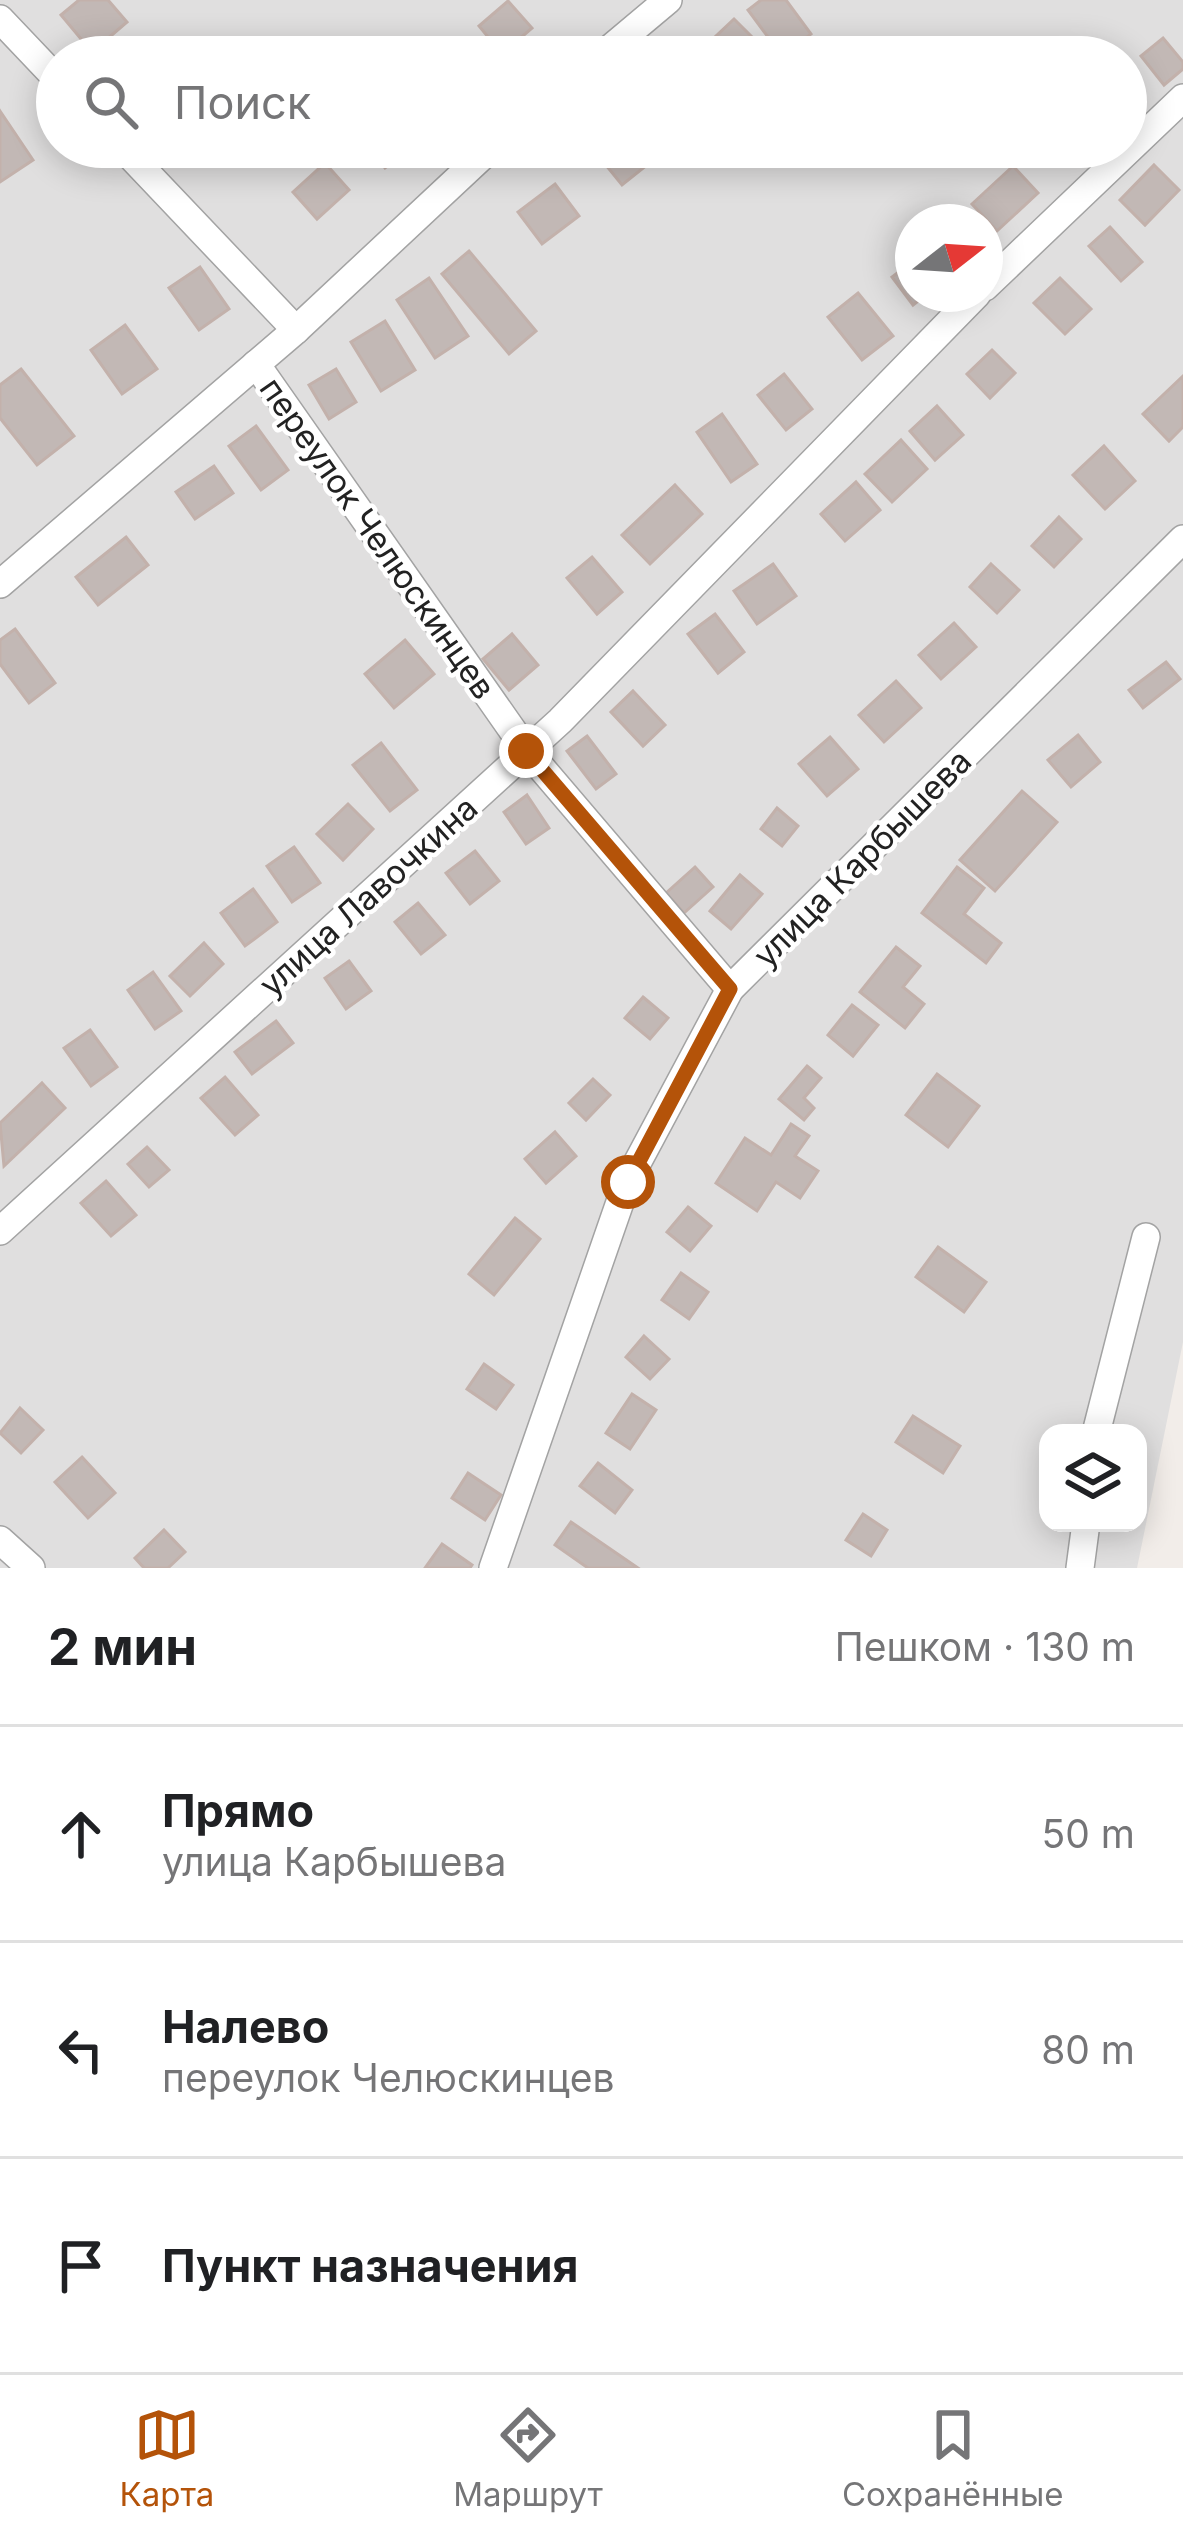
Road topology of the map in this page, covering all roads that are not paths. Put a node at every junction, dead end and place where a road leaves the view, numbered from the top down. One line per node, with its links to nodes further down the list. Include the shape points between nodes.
1 (668, 0): 3 (street)
2 (0, 19): 4 (street)
3 (625, 36)
4 (36, 57)
5 (1183, 98): 6 (street)
6 (1147, 132)
7 (142, 168): 12 (street, переулок Челюскинцев)
8 (470, 168): 12 (street)
9 (1110, 168): 10 (street)
10 (1003, 270)
11 (959, 312): 16 (street, улица Лавочкина)
12 (296, 330): 13 (street)
13 (256, 364): 15 (street); 16 (street, переулок Челюскинцев)
14 (1183, 539): 17 (street, улица Карбышева)
15 (0, 584)
16 (526, 751): 17 (street, переулок Челюскинцев); 18 (street, улица Лавочкина)
17 (730, 989): 24 (street, улица Карбышева, via 628,1182)
18 (0, 1231)
19 (1146, 1237): 20 (street)
20 (1098, 1424)
21 (1084, 1532): 25 (street)
22 (0, 1540): 23 (street)
23 (31, 1568)
24 (493, 1568)
25 (1080, 1568)

